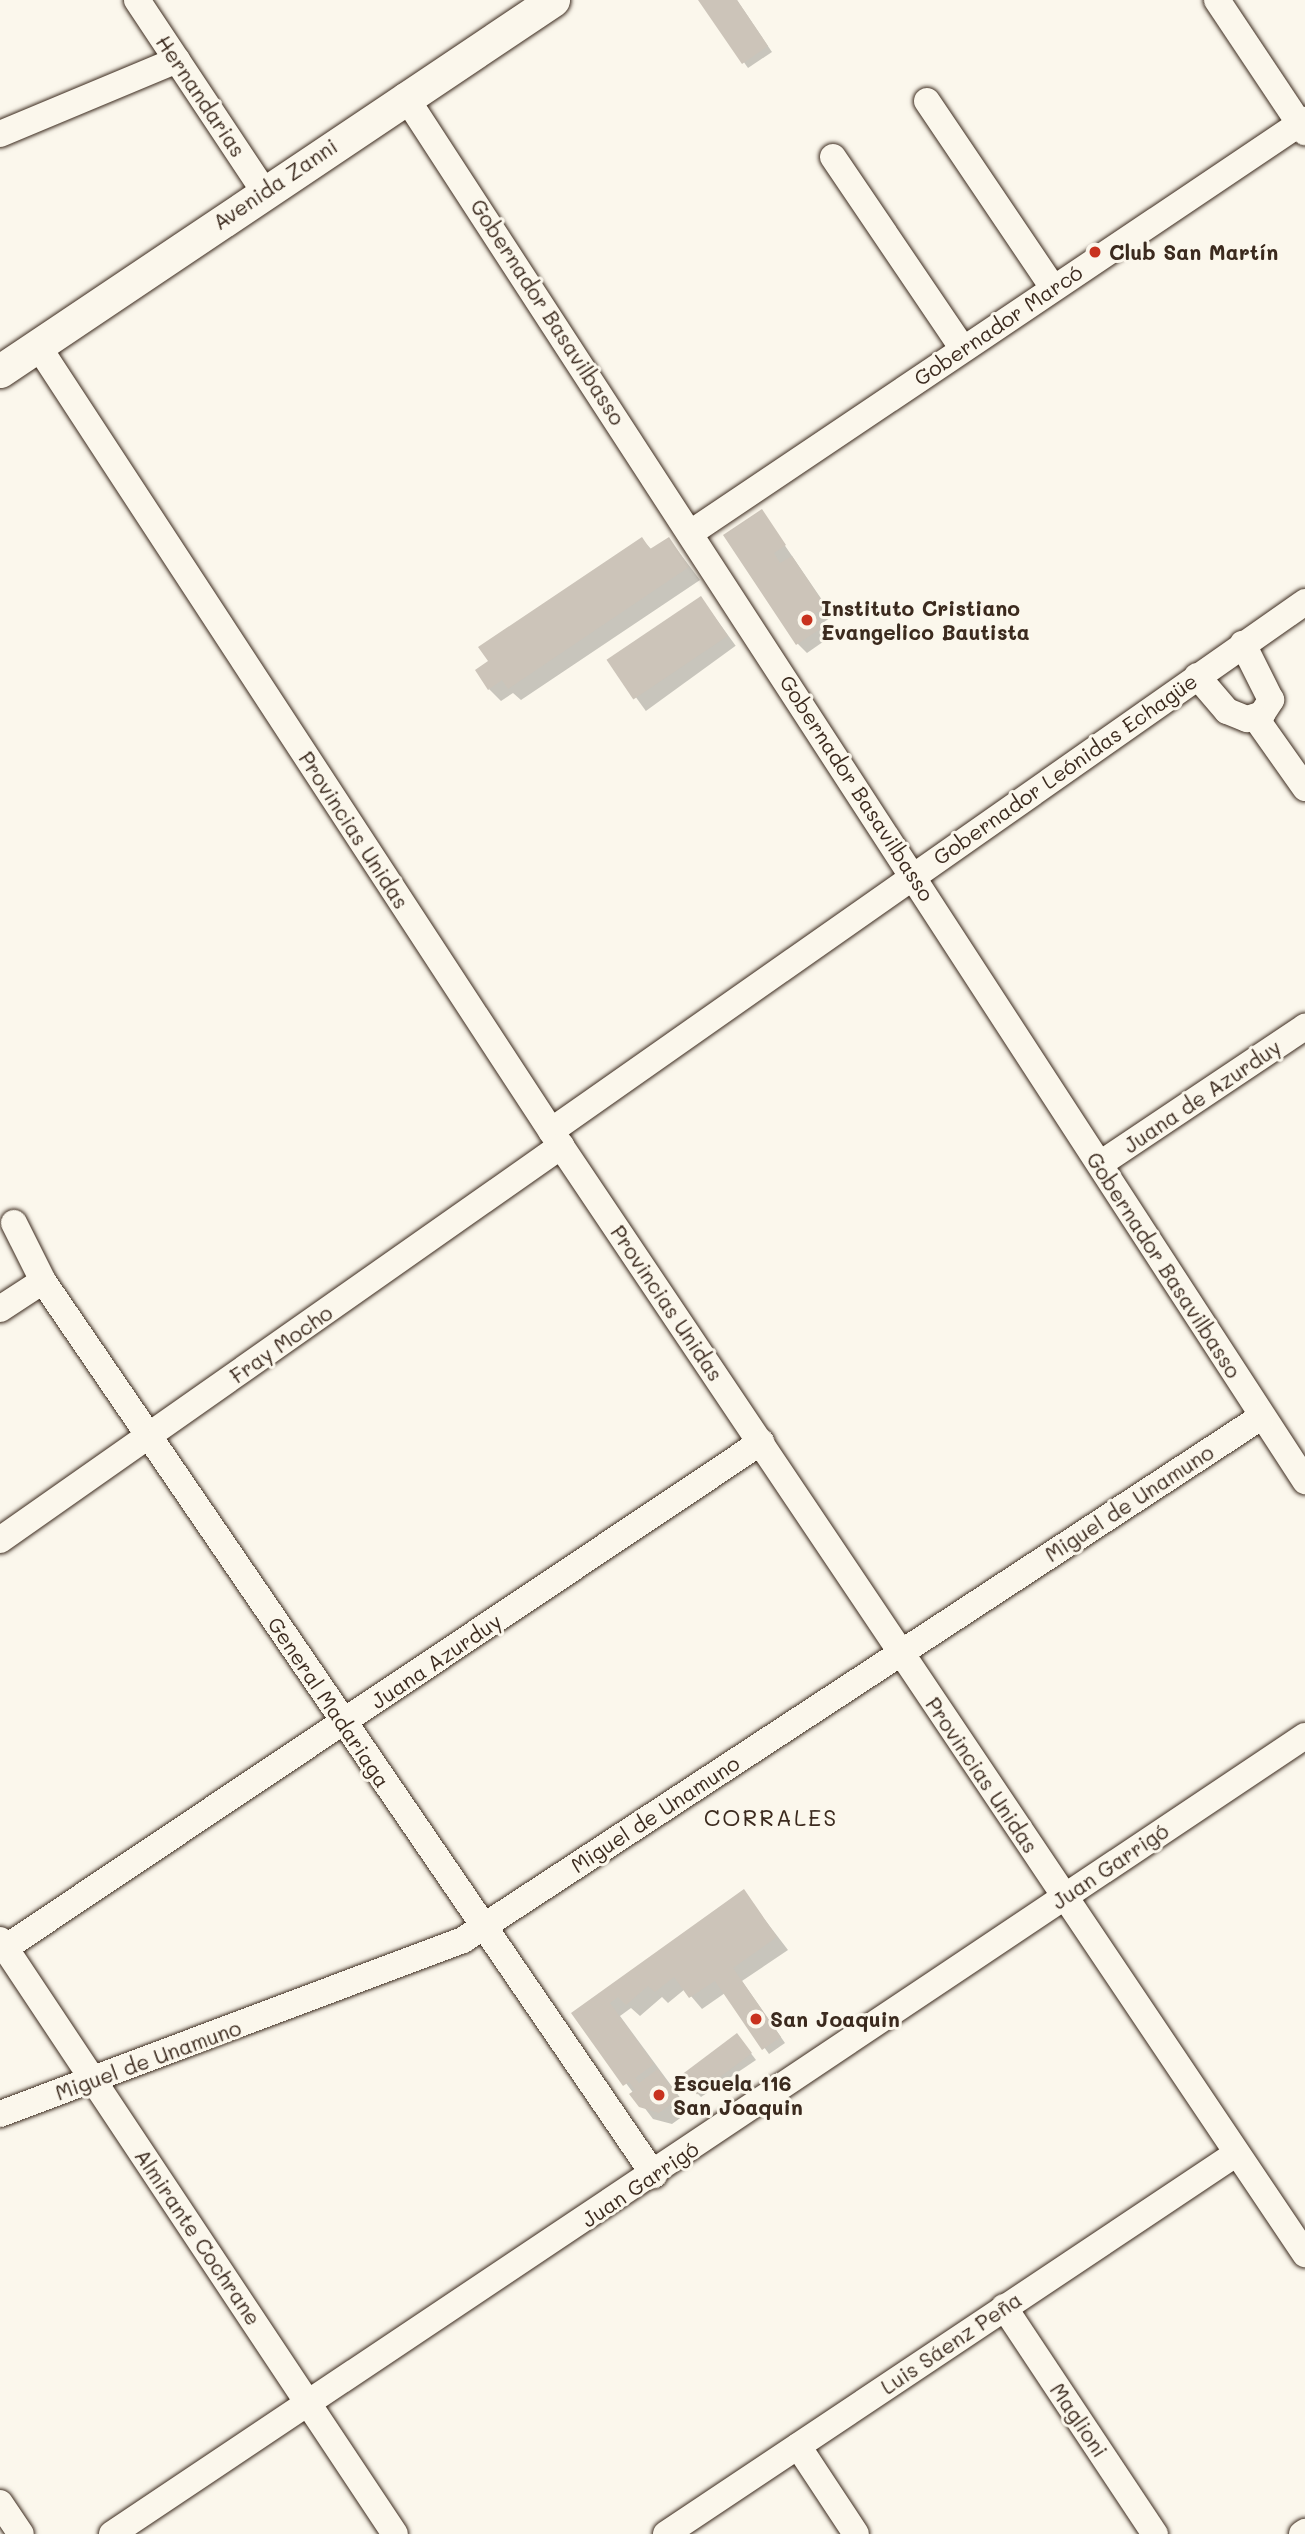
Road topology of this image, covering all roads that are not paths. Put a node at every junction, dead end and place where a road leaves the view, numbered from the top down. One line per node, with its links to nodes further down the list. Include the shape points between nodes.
1 (137, 0): 4 (street, Hernandarias)
2 (553, 0): 5 (main road, Avenida Zanni)
3 (1217, 0): 7 (street)
4 (177, 60): 8 (street); 10 (street, Hernandarias)
5 (405, 96): 10 (main road, Avenida Zanni); 15 (street, Gobernador Basavilbasso)
6 (927, 101): 11 (street)
7 (1303, 125): 11 (street, Gobernador Marcó)
8 (0, 134)
9 (833, 157): 13 (street)
10 (264, 191): 12 (main road, Avenida Zanni)
11 (1054, 288): 13 (street, Gobernador Marcó)
12 (38, 346): 14 (main road, Avenida Zanni); 23 (street, Provincias Unidas)
13 (963, 349): 15 (street, Gobernador Marcó)
14 (0, 371)
15 (692, 532): 21 (street, Gobernador Basavilbasso)
16 (1305, 602): 17 (street, Gobernador Leónidas Echagüe)
17 (1243, 644): 18 (street, Gobernador Leónidas Echagüe); 19 (street, via 1271,700)
18 (1198, 676): 19 (street, via 1227,711); 21 (street, Gobernador Leónidas Echagüe)
19 (1255, 717): 20 (street)
20 (1305, 788)
21 (914, 877): 23 (street, Gobernador Leónidas Echagüe); 24 (street, Gobernador Basavilbasso)
22 (1305, 1027): 24 (street, Juana de Azurduy)
23 (556, 1139): 29 (street, Fray Mocho); 30 (street, Provincias Unidas)
24 (1100, 1164): 28 (street, Gobernador Basavilbasso)
25 (14, 1223): 26 (street, General Madariaga)
26 (43, 1281): 27 (street); 29 (street, General Madariaga)
27 (0, 1309)
28 (1261, 1417): 31 (street, Gobernador Basavilbasso); 33 (street, Miguel de Unamuno)
29 (151, 1436): 32 (street, Fray Mocho); 34 (street, General Madariaga)
30 (761, 1442): 33 (street, Provincias Unidas); 34 (street, Juana Azurduy)
31 (1305, 1481)
32 (0, 1540)
33 (899, 1653): 36 (street, Provincias Unidas); 37 (street, Miguel de Unamuno)
34 (343, 1724): 37 (street, General Madariaga); 38 (street, Juana Azurduy)
35 (1305, 1736): 36 (street, Juan Garrigó)
36 (1066, 1895): 41 (street, Provincias Unidas); 42 (street, Juan Garrigó)
37 (483, 1928): 39 (street, Miguel de Unamuno); 42 (street, General Madariaga)
38 (3, 1944): 39 (street, Almirante Cochrane)
39 (93, 2082): 40 (street, Miguel de Unamuno); 45 (street, Almirante Cochrane)
40 (0, 2114)
41 (1237, 2153): 43 (street, Provincias Unidas); 44 (street, Luis Sáenz Peña)
42 (654, 2175): 45 (street, Juan Garrigó)
43 (1305, 2254)
44 (1004, 2307): 46 (street, Luis Sáenz Peña); 53 (street, Maglioni)
45 (310, 2403): 49 (street, Juan Garrigó); 50 (street, Almirante Cochrane)
46 (797, 2446): 51 (street, Luis Sáenz Peña); 52 (street)
47 (0, 2502): 48 (street)
48 (21, 2534)
49 (112, 2534)
50 (395, 2534)
51 (666, 2534)
52 (856, 2534)
53 (1155, 2534)

